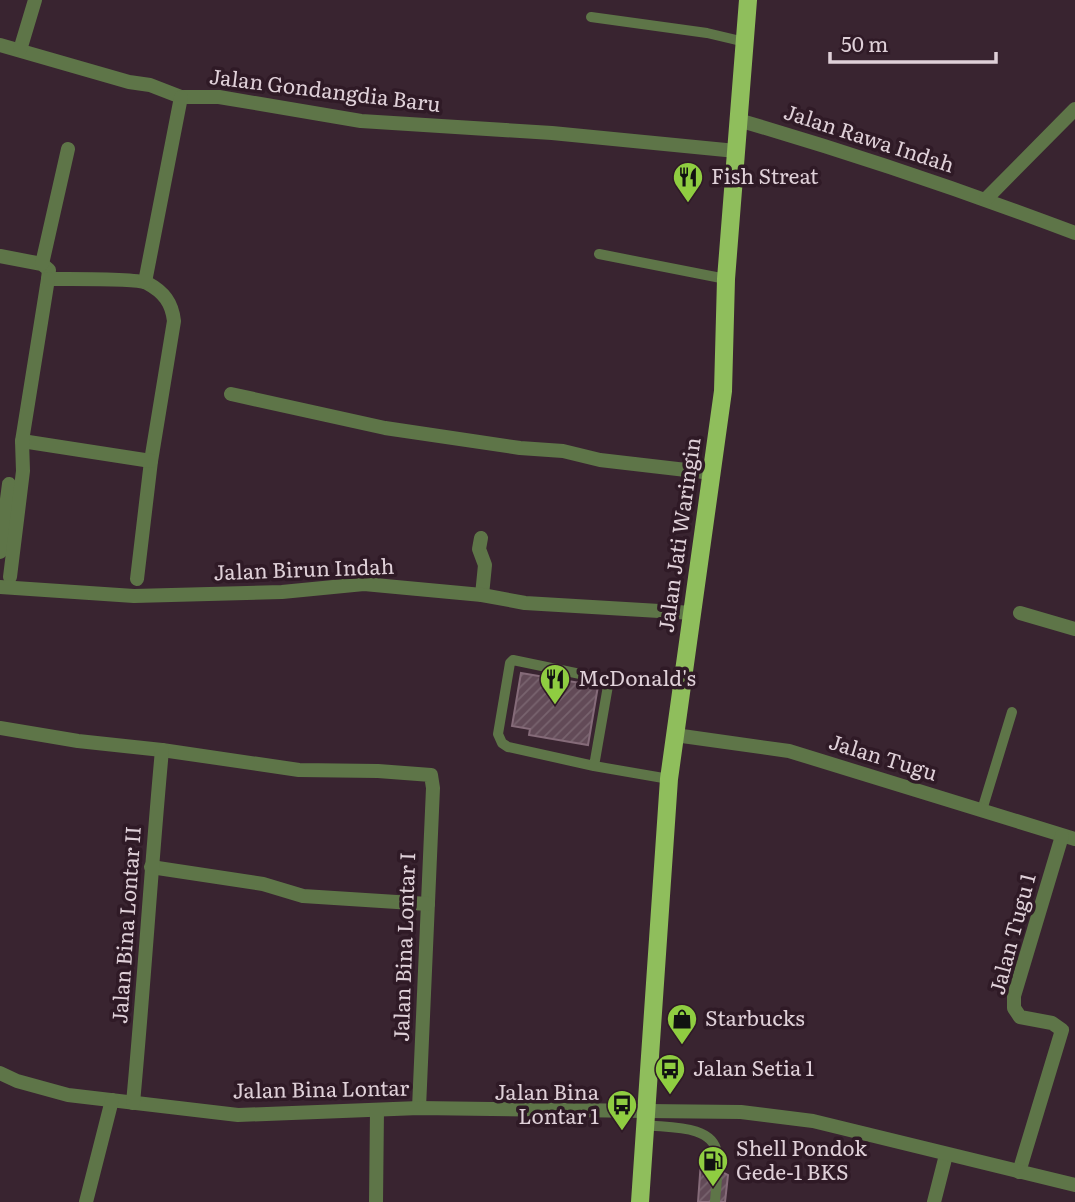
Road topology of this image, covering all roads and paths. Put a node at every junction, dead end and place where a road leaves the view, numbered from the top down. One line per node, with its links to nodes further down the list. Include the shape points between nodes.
1 (35, 0): 6 (street)
2 (748, 0): 4 (main road, Jalan Jati Waringin)
3 (591, 18): 4 (lane)
4 (745, 42): 9 (main road, Jalan Jati Waringin)
5 (0, 45): 6 (street, Jalan Gondangdia Baru)
6 (20, 50): 7 (street, Jalan Gondangdia Baru)
7 (181, 97): 11 (street, Jalan Gondangdia Baru, via 219,97 361,121); 19 (street)
8 (1075, 109): 12 (street)
9 (738, 120): 11 (main road, Jalan Jati Waringin); 12 (street, Jalan Rawa Indah)
10 (68, 149): 16 (street)
11 (736, 151): 18 (main road, Jalan Jati Waringin)
12 (986, 200): 13 (street, Jalan Rawa Indah)
13 (1075, 233)
14 (599, 254): 18 (lane)
15 (0, 256): 16 (street)
16 (42, 264): 17 (street, via 49,270)
17 (48, 279): 19 (street); 21 (street)
18 (726, 279): 23 (main road, Jalan Jati Waringin, via 723,391)
19 (145, 282): 22 (street, via 167,298 174,321)
20 (232, 394): 23 (street, via 385,428)
21 (22, 441): 22 (street); 28 (street, via 23,471)
22 (151, 461): 27 (street)
23 (712, 473): 30 (main road, Jalan Jati Waringin)
24 (9, 484): 26 (street)
25 (481, 538): 29 (street, via 479,549 485,565)
26 (0, 552)
27 (137, 579)
28 (5, 582): 29 (street, Jalan Birun Indah, via 134,596 282,592 364,584)
29 (482, 595): 30 (street, Jalan Birun Indah, via 525,603)
30 (693, 613): 35 (main road, Jalan Jati Waringin)
31 (1020, 613): 32 (street)
32 (1075, 629)
33 (1013, 712): 39 (lane)
34 (0, 728): 36 (street)
35 (675, 735): 38 (main road, Jalan Jati Waringin); 39 (street, Jalan Tugu, via 789,751)
36 (162, 750): 41 (street, Jalan Bina Lontar II); 42 (street, Jalan Bina Lontar I, via 299,770 431,775)
37 (594, 766): 37 (lane, via 502,743 498,734 513,660 609,680); 38 (lane)
38 (669, 779): 48 (main road, Jalan Jati Waringin)
39 (982, 810): 40 (street, Jalan Tugu)
40 (1069, 838): 50 (street, Jalan Tugu 1, via 1014,996 1020,1017 1052,1023 1062,1030)
41 (151, 867): 42 (street, via 263,884 303,896); 45 (street, Jalan Bina Lontar II)
42 (428, 904): 46 (street, Jalan Bina Lontar I)
43 (0, 1073): 44 (street, Jalan Bina Lontar, via 68,1095)
44 (112, 1100): 45 (street, Jalan Bina Lontar); 52 (street)
45 (133, 1103): 47 (street, Jalan Bina Lontar, via 239,1115)
46 (419, 1108): 47 (street, Jalan Bina Lontar); 48 (street, Jalan Bina Lontar)
47 (377, 1110): 53 (street)
48 (647, 1118): 49 (street, via 741,1112 779,1116); 54 (main road, Jalan Jati Waringin); 55 (lane, via 701,1132 714,1144)
49 (946, 1154): 50 (street); 56 (street)
50 (1019, 1172): 51 (street)
51 (1075, 1185)
52 (86, 1202)
53 (376, 1202)
54 (640, 1202)
55 (715, 1202)
56 (934, 1202)

